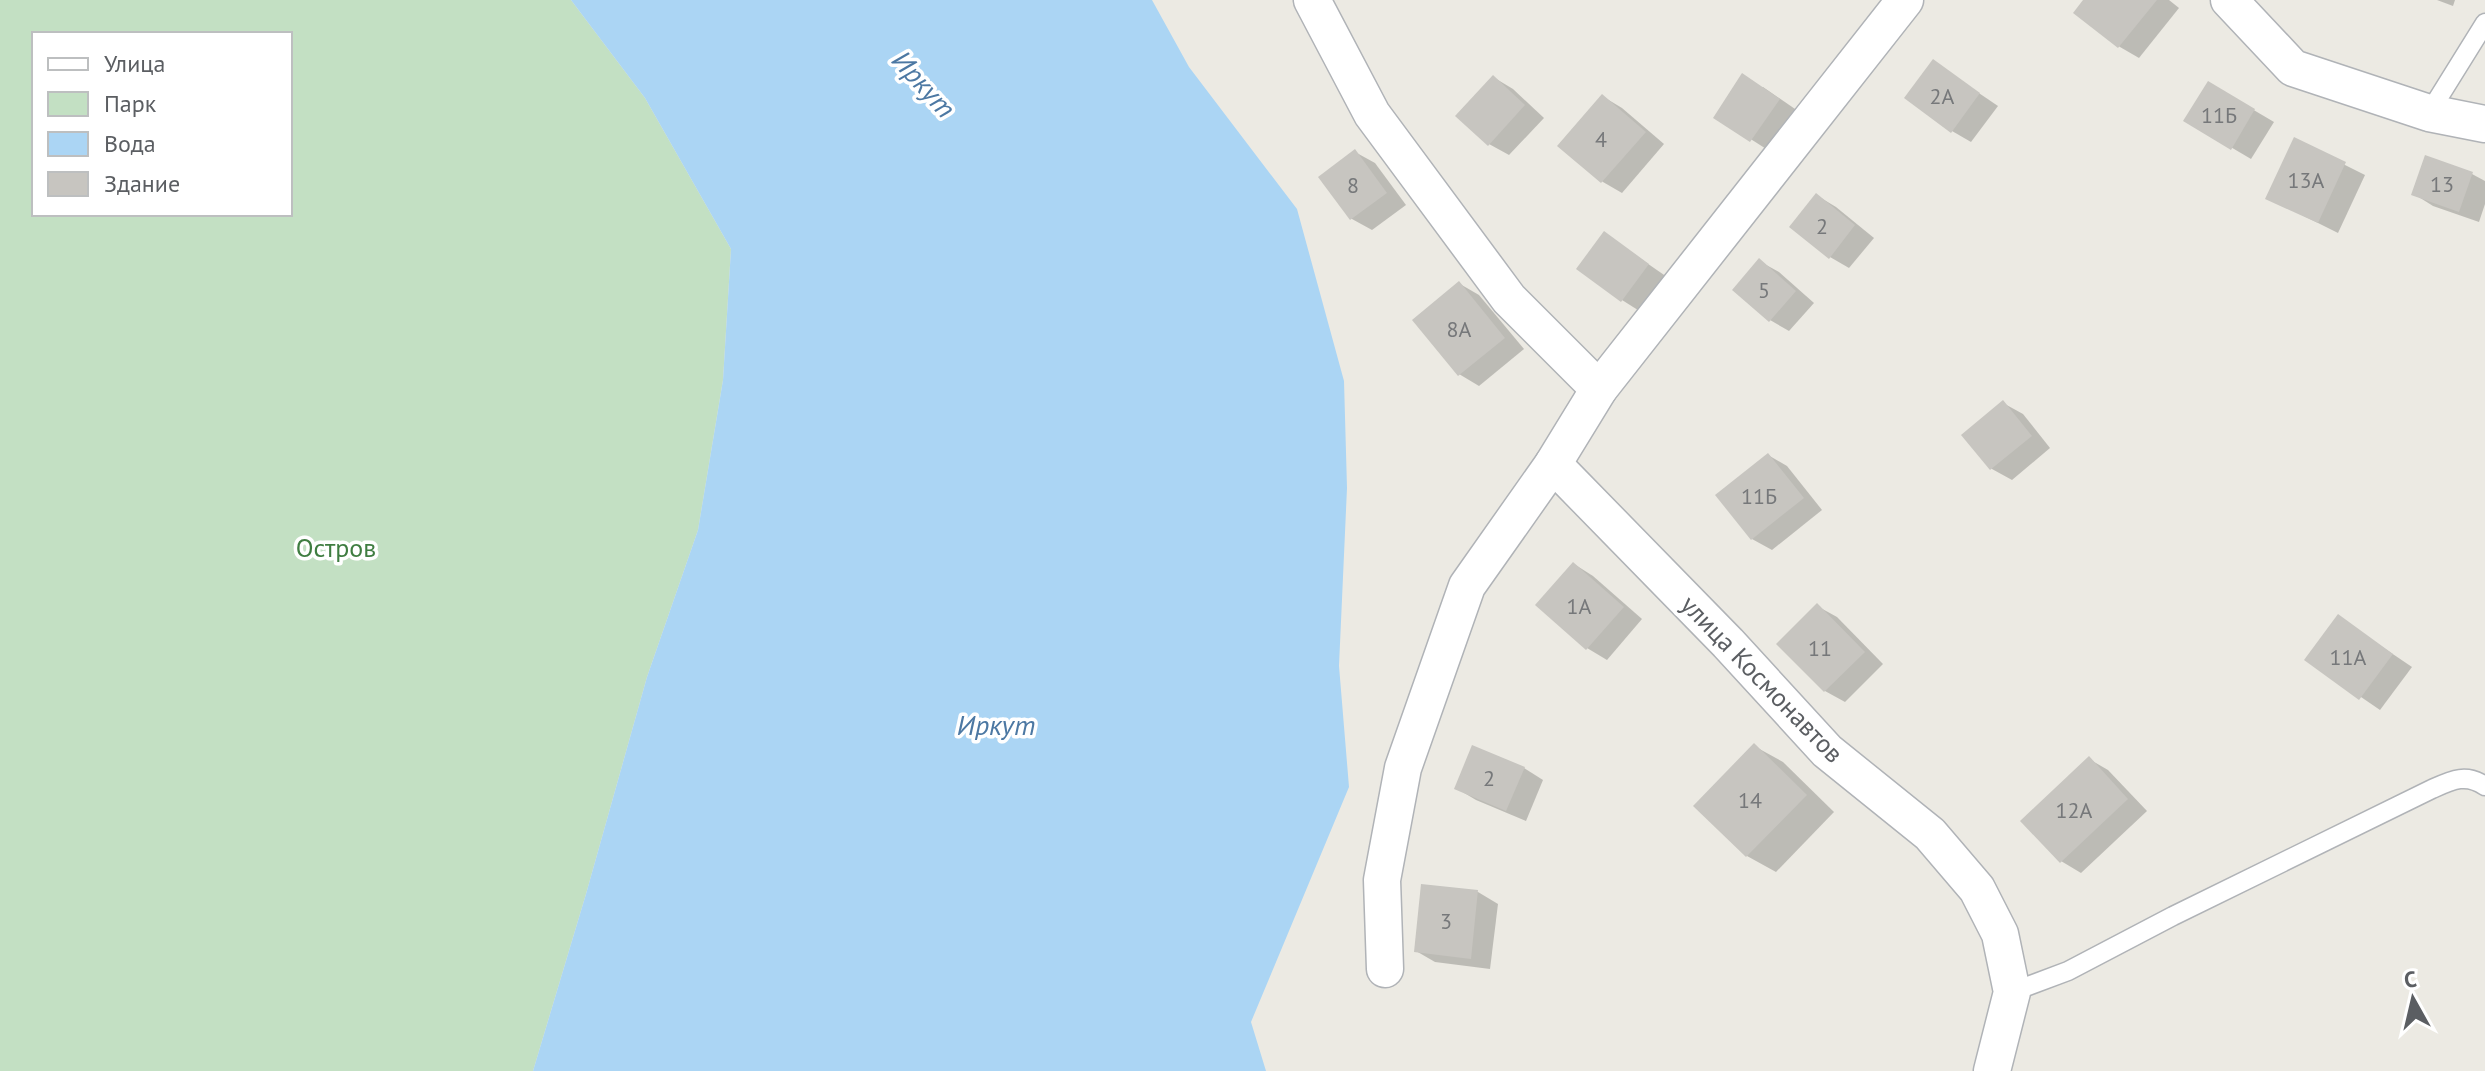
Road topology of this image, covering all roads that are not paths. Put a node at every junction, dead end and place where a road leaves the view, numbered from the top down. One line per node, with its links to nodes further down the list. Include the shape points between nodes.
1 (1312, 0): 7 (street, via 1372,114 1509,299)
2 (1905, 0): 7 (street)
3 (2229, 0): 5 (street, via 2293,68)
4 (2485, 23): 5 (lane)
5 (2429, 113): 6 (street)
6 (2485, 124)
7 (1599, 389): 8 (street)
8 (1553, 464): 10 (street, via 1467,586 1403,768 1382,880); 11 (street, улица Космонавтов, via 1827,751 1930,834 1977,889 2000,934)
9 (2485, 786): 11 (lane, via 2458,778 2432,789 2068,971)
10 (1385, 969)
11 (2012, 992): 12 (street, улица Космонавтов)
12 (1992, 1071)

